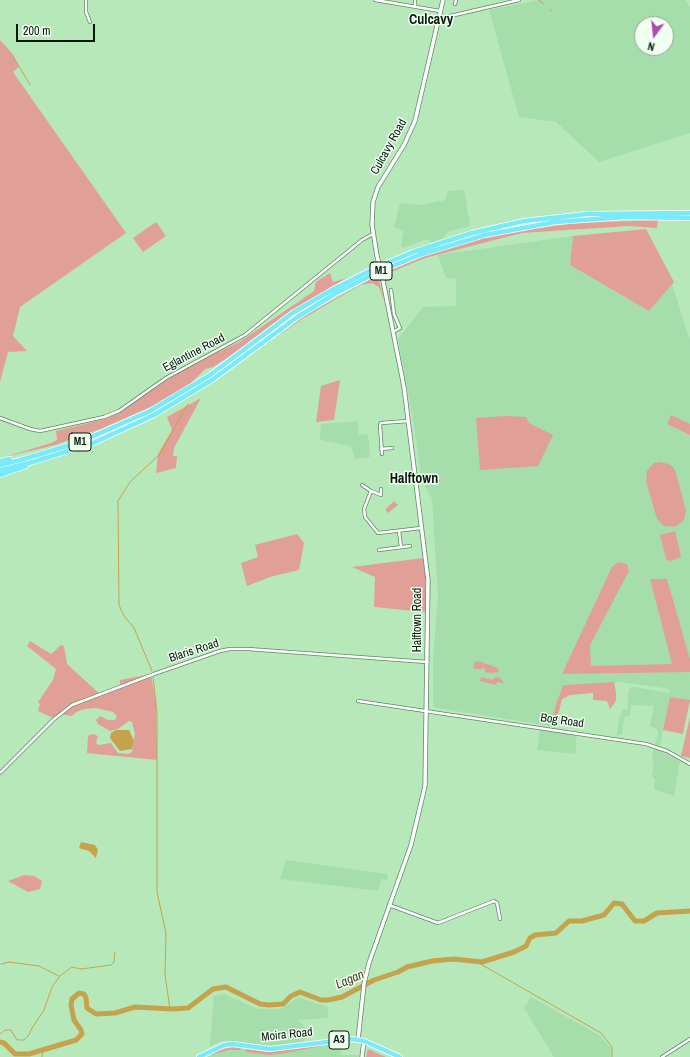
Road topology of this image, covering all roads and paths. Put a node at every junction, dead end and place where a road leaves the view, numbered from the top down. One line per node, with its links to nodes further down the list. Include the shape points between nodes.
1 (86, 0): 12 (street, via 86,12)
2 (375, 0): 9 (street)
3 (415, 0): 9 (street)
4 (443, 0): 10 (street, Culcavy Road)
5 (456, 0): 8 (street)
6 (519, 0): 7 (street)
7 (512, 1): 11 (street, via 446,17)
8 (455, 4)
9 (415, 8): 10 (street)
10 (440, 11): 11 (street, Culcavy Road)
11 (439, 16): 15 (street, Culcavy Road, via 415,121 375,195 372,214)
12 (90, 22)
13 (690, 213): 24 (highway, M1, via 587,214 524,221 472,233 413,252 373,269 294,312 210,375 150,411 90,438)
14 (690, 218): 26 (highway, M1, via 625,217 555,222 485,235 419,255 336,293 296,318 212,380 154,415 93,443)
15 (373, 234): 16 (street, Culcavy Road); 19 (street, Eglantine Road, via 362,240 245,335 166,378 119,411 104,417 40,431)
16 (377, 256): 18 (street, Halftown Road, bridge)
17 (391, 290): 18 (street, Halftown Road, via 394,314 400,328)
18 (393, 332): 20 (street, Halftown Road, via 401,367)
19 (0, 418)
20 (408, 421): 22 (street, via 381,423); 33 (street, Halftown Road)
21 (392, 448): 22 (street)
22 (381, 449): 23 (street)
23 (382, 454)
24 (39, 455): 25 (highway); 27 (highway, M1)
25 (0, 461)
26 (33, 462): 28 (highway, M1); 29 (highway)
27 (0, 465)
28 (0, 470)
29 (0, 475)
30 (362, 485): 32 (street)
31 (381, 489): 32 (street, via 381,495)
32 (371, 491): 34 (street, via 364,509 366,519 378,533)
33 (421, 528): 34 (street); 38 (street, Halftown Road, via 428,580)
34 (398, 530): 36 (street)
35 (410, 546): 36 (street)
36 (401, 547): 37 (street)
37 (379, 550)
38 (427, 662): 40 (street, Halftown Road); 42 (street, Blaris Road, via 241,649 220,651 72,705 53,720)
39 (358, 701): 40 (street, Bog Road)
40 (426, 711): 41 (street, Bog Road, via 646,744 667,751); 43 (street, Halftown Road, via 423,800 411,845)
41 (690, 764)
42 (0, 773)
43 (388, 905): 44 (street, via 438,923 494,901 497,903); 46 (street, Halftown Road, via 365,977)
44 (500, 919)
45 (690, 1039): 51 (street)
46 (358, 1040): 47 (highway, Moira Road / A3); 48 (highway, Moira Road / A3, via 270,1049 224,1045)
47 (364, 1042): 49 (street); 50 (highway, Moira Road / A3)
48 (200, 1057)
49 (362, 1057)
50 (400, 1057)
51 (662, 1057)

